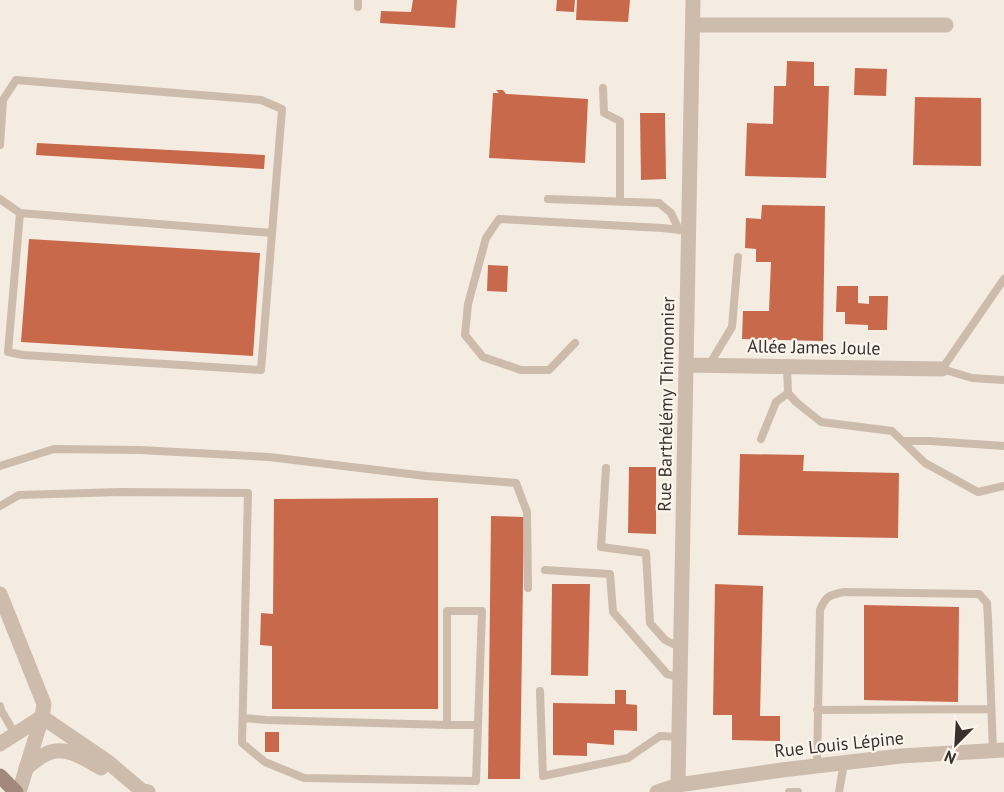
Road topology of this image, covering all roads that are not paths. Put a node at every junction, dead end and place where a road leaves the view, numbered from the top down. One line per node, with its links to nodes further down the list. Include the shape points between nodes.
1 (693, 0): 2 (street, Rue Barthélémy Thimonnier)
2 (693, 25): 3 (street); 10 (street, Rue Barthélémy Thimonnier)
3 (946, 25)
4 (603, 88): 8 (lane, via 604,113 620,121)
5 (0, 145): 11 (lane, via 3,100 16,80 261,100 282,109)
6 (548, 198): 8 (lane)
7 (0, 200): 9 (lane)
8 (620, 201): 10 (lane, via 659,203)
9 (20, 213): 11 (lane); 11 (lane, via 8,352 23,355 261,370)
10 (684, 231): 14 (lane, via 499,219 486,238 468,304 465,335 483,357 521,370 549,370); 15 (street, Rue Barthélémy Thimonnier)
11 (272, 232)
12 (738, 257): 16 (lane, via 732,327)
13 (1004, 279): 18 (lane)
14 (575, 343)
15 (686, 365): 16 (street, Allée James Joule); 31 (street, Rue Barthélémy Thimonnier)
16 (709, 366): 17 (street, Allée James Joule)
17 (787, 367): 18 (street, Allée James Joule); 20 (lane)
18 (942, 369): 19 (lane, via 972,378)
19 (1004, 380)
20 (788, 393): 21 (lane, via 776,402); 22 (lane, via 821,422 892,431)
21 (761, 439)
22 (903, 441): 23 (lane); 26 (lane, via 925,462 978,492)
23 (1004, 446)
24 (0, 466): 29 (lane, via 54,449 140,450 269,458 516,483 527,512)
25 (606, 468): 31 (lane, via 601,547 646,553 650,623 665,640)
26 (1004, 486)
27 (0, 506): 38 (lane, via 19,495 248,493)
28 (545, 570): 32 (lane, via 610,574 613,612 667,674)
29 (528, 588)
30 (0, 594): 37 (street)
31 (681, 648): 32 (street, Rue Barthélémy Thimonnier)
32 (681, 678): 42 (street, Rue Barthélémy Thimonnier)
33 (540, 691): 42 (lane, via 543,776 628,758 660,736)
34 (0, 706): 41 (lane)
35 (991, 709): 36 (lane); 36 (lane, via 987,603 979,594 844,592 831,594 820,610); 44 (lane)
36 (817, 710): 46 (lane)
37 (43, 711): 41 (street); 47 (street); 50 (street)
38 (243, 718): 39 (lane, via 242,742 266,762 304,778 476,781); 40 (lane)
39 (478, 724): 40 (lane); 40 (lane, via 482,610 447,611)
40 (447, 725)
41 (15, 734): 43 (street)
42 (679, 737): 49 (street, Rue Barthélémy Thimonnier)
43 (0, 744)
44 (998, 751): 45 (street, Rue Louis Lépine)
45 (844, 763): 46 (street, Rue Louis Lépine); 55 (lane)
46 (817, 766): 49 (street, Rue Louis Lépine)
47 (26, 768): 50 (street, via 47,753 61,750 78,755); 51 (street)
48 (0, 776): 51 (main road)
49 (678, 785): 52 (street)
50 (144, 791)
51 (18, 792)
52 (657, 792)
53 (789, 792): 54 (lane)
54 (798, 792)
55 (840, 792)

